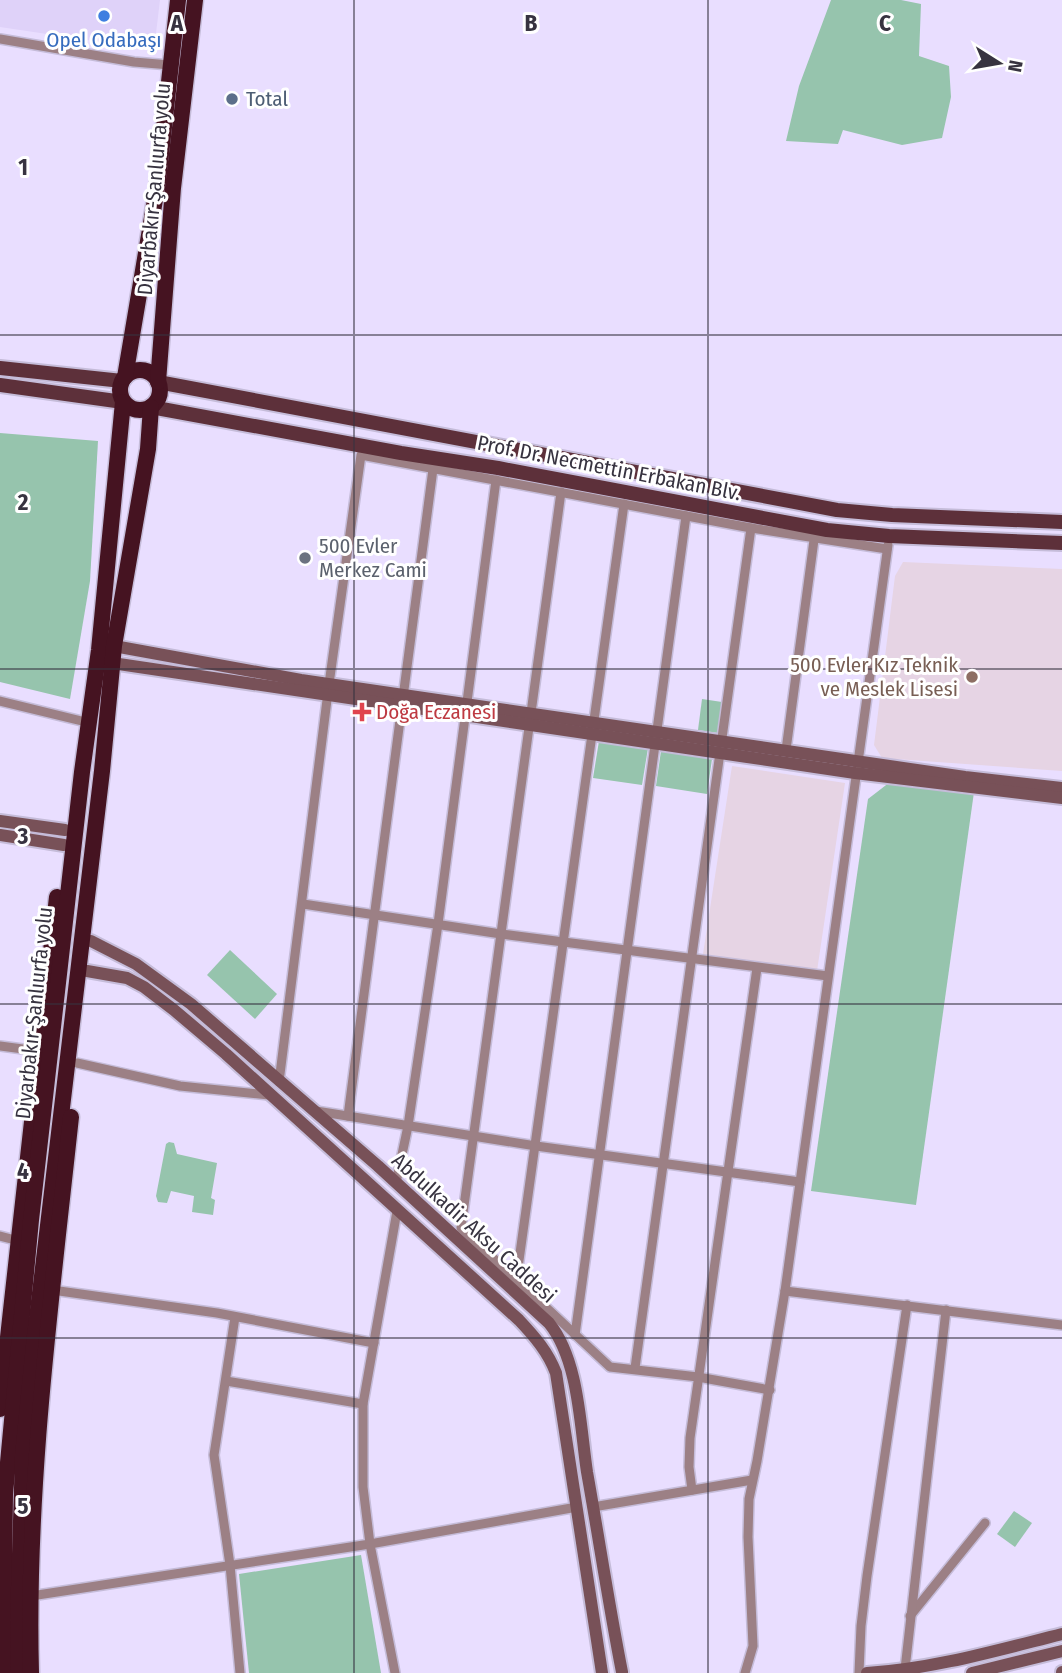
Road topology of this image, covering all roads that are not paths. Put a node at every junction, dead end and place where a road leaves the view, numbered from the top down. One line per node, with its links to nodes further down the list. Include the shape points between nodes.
1 (171, 0): 7 (highway)
2 (178, 0): 7 (highway, Diyarbakır-Şanlıurfa yolu)
3 (195, 0): 6 (highway, Diyarbakır-Şanlıurfa yolu)
4 (204, 0): 6 (highway)
5 (0, 39): 7 (street)
6 (190, 40): 10 (highway, Diyarbakır-Şanlıurfa yolu)
7 (170, 65): 9 (highway, Diyarbakır-Şanlıurfa yolu, via 158,182)
8 (0, 368): 9 (main road)
9 (123, 379): 10 (highway, via 140,370 151,373); 12 (highway)
10 (158, 382): 13 (highway, via 159,395); 19 (main road, Prof. Dr. Necmettin Erbakan Blv., via 836,510)
11 (0, 385): 12 (main road)
12 (123, 402): 13 (highway, via 133,409); 30 (highway, Diyarbakır-Şanlıurfa yolu)
13 (151, 407): 22 (main road, Prof. Dr. Necmettin Erbakan Blv.); 24 (highway, Diyarbakır-Şanlıurfa yolu)
14 (433, 469): 15 (street); 25 (street, via 361,456); 27 (street)
15 (496, 480): 16 (street); 28 (street)
16 (561, 492): 17 (street); 29 (street)
17 (624, 504): 18 (street); 31 (street)
18 (686, 516): 20 (street); 32 (street)
19 (1062, 522)
20 (751, 528): 21 (street); 33 (street)
21 (814, 540): 22 (street); 34 (street)
22 (888, 543): 23 (main road, Prof. Dr. Necmettin Erbakan Blv.); 35 (street)
23 (1062, 543)
24 (113, 655): 25 (main road); 36 (highway, Diyarbakır-Şanlıurfa yolu)
25 (328, 690): 27 (main road); 43 (street)
26 (0, 701): 30 (street)
27 (402, 701): 28 (main road); 44 (street)
28 (465, 710): 29 (main road); 45 (street)
29 (530, 719): 31 (main road); 46 (street)
30 (90, 723): 37 (highway, Diyarbakır-Şanlıurfa yolu)
31 (592, 728): 32 (main road); 48 (street)
32 (657, 737): 33 (main road); 49 (street)
33 (721, 746): 34 (main road); 35 (main road); 50 (street)
34 (786, 750): 35 (main road)
35 (856, 767): 38 (main road); 39 (main road); 55 (street)
36 (102, 771): 47 (highway, via 106,803); 102 (highway, Diyarbakır-Şanlıurfa yolu, via 23,1455)
37 (82, 772): 42 (highway, via 72,788); 101 (highway, Diyarbakır-Şanlıurfa yolu, via 5,1494)
38 (1062, 788)
39 (1062, 799)
40 (0, 821): 42 (main road)
41 (0, 835): 42 (main road)
42 (65, 838): 57 (highway)
43 (303, 904): 44 (street); 59 (street)
44 (373, 916): 45 (street); 62 (street)
45 (438, 924): 46 (street); 63 (street)
46 (501, 933): 48 (street); 64 (street)
47 (91, 941): 51 (main road, Abdulkadir Aksu Caddesi); 53 (highway)
48 (563, 941): 49 (street); 65 (street)
49 (628, 949): 50 (street); 66 (street)
50 (692, 958): 52 (street); 67 (street)
51 (124, 959): 54 (main road, via 110,959); 59 (main road, Abdulkadir Aksu Caddesi, via 159,979)
52 (757, 968): 55 (street); 68 (street)
53 (87, 971): 54 (main road, Abdulkadir Aksu Caddesi); 58 (highway)
54 (109, 973): 60 (main road, Abdulkadir Aksu Caddesi, via 144,986)
55 (828, 976): 69 (street)
56 (0, 1046): 57 (street)
57 (38, 1051): 73 (highway)
58 (77, 1063): 60 (street, via 180,1086); 75 (highway)
59 (279, 1082): 61 (main road, Abdulkadir Aksu Caddesi)
60 (269, 1095): 71 (main road, Abdulkadir Aksu Caddesi)
61 (311, 1111): 62 (street); 70 (main road, Abdulkadir Aksu Caddesi)
62 (348, 1116): 63 (street)
63 (408, 1126): 64 (street); 70 (street)
64 (474, 1136): 65 (street); 74 (street, via 461,1228)
65 (536, 1146): 66 (street); 74 (street)
66 (600, 1156): 67 (street); 81 (street)
67 (665, 1165): 68 (street); 83 (street)
68 (729, 1174): 69 (street); 84 (street)
69 (800, 1182): 76 (street)
70 (396, 1183): 74 (main road, Abdulkadir Aksu Caddesi)
71 (397, 1211): 82 (street); 91 (main road, Abdulkadir Aksu Caddesi, via 519,1320 550,1358)
72 (0, 1236): 73 (street)
73 (19, 1241): 88 (highway)
74 (515, 1284): 81 (street); 92 (main road, Abdulkadir Aksu Caddesi, via 549,1323 568,1359)
75 (52, 1290): 79 (street); 96 (highway, via 35,1483)
76 (785, 1291): 77 (street); 86 (street)
77 (907, 1306): 78 (street); 109 (street, via 867,1576)
78 (946, 1310): 80 (street); 97 (street)
79 (236, 1317): 82 (street); 85 (street)
80 (1062, 1325)
81 (575, 1335): 83 (street, via 610,1367)
82 (374, 1343): 87 (street)
83 (635, 1368): 84 (street)
84 (698, 1377): 86 (street); 90 (street, via 689,1452)
85 (226, 1381): 87 (street); 95 (street, via 214,1455)
86 (769, 1390): 89 (street)
87 (363, 1404): 94 (street, via 363,1487)
88 (0, 1409)
89 (752, 1480): 90 (street); 108 (street, via 748,1537 753,1646)
90 (692, 1490): 92 (street)
91 (577, 1507): 94 (street); 106 (main road, Abdulkadir Aksu Caddesi)
92 (593, 1507): 107 (main road, Abdulkadir Aksu Caddesi)
93 (985, 1523): 97 (street)
94 (370, 1544): 95 (street); 105 (street)
95 (230, 1565): 96 (street); 104 (street)
96 (31, 1596): 103 (highway)
97 (910, 1616): 100 (street)
98 (1062, 1634): 100 (main road)
99 (1062, 1651): 111 (main road)
100 (905, 1669): 110 (main road)
101 (3, 1673)
102 (19, 1673)
103 (32, 1673)
104 (240, 1673)
105 (395, 1673)
106 (603, 1673): 107 (main road)
107 (623, 1673)
108 (745, 1673)
109 (859, 1673)
110 (867, 1673)
111 (972, 1673)

